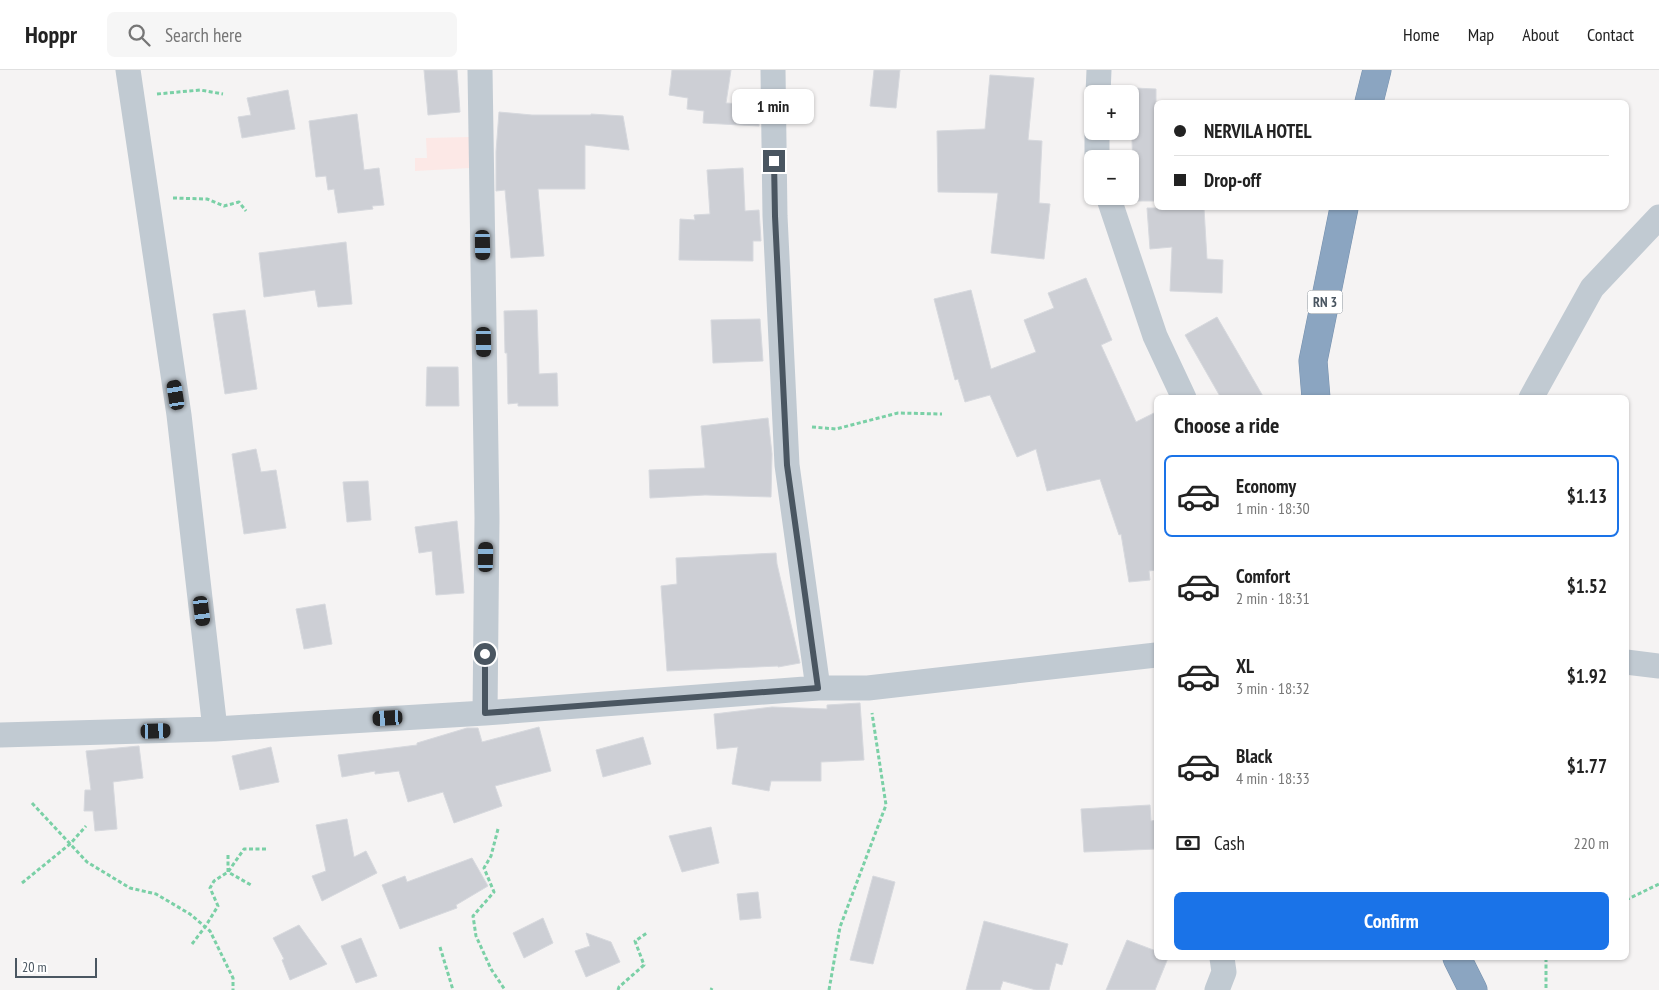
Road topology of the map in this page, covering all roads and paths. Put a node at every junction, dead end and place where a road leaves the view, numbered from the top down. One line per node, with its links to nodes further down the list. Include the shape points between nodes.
1 (128, 70): 8 (street)
2 (480, 70): 25 (street, via 486,518)
3 (773, 70): 19 (street, via 775,216)
4 (1099, 70): 6 (street)
5 (1377, 70): 9 (highway)
6 (1098, 85)
7 (223, 94): 8 (path, via 200,90)
8 (132, 96): 10 (street)
9 (1370, 100)
10 (147, 199): 13 (path, via 206,199 224,206 239,202); 26 (street, via 179,415)
11 (1111, 205): 15 (street, via 1155,336)
12 (1344, 210): 16 (highway, RN 3, via 1313,361)
13 (246, 211)
14 (1659, 218): 17 (street, via 1592,288)
15 (1183, 395)
16 (1316, 395)
17 (1533, 395)
18 (942, 414): 19 (path, via 898,413 836,429)
19 (786, 425): 23 (street, via 787,465)
20 (1154, 655): 24 (street)
21 (1629, 662): 22 (street)
22 (1659, 666)
23 (818, 688): 24 (street); 25 (street)
24 (868, 688): 50 (path, via 886,805 840,927)
25 (485, 713): 26 (street)
26 (215, 729): 27 (street)
27 (0, 735)
28 (32, 803): 31 (path)
29 (86, 826): 31 (path)
30 (498, 829): 48 (path, via 491,856 484,868 494,892 473,916 476,936)
31 (70, 844): 35 (path); 39 (path, via 87,862 130,888 156,894)
32 (266, 849): 34 (path, via 244,849)
33 (228, 854): 34 (path)
34 (228, 872): 37 (path); 39 (path, via 214,881 210,888 218,906)
35 (22, 883)
36 (1659, 884): 38 (path)
37 (251, 885)
38 (1629, 899)
39 (205, 927): 41 (path); 46 (path, via 234,978)
40 (647, 934): 49 (path, via 635,941 644,965)
41 (192, 944)
42 (440, 947): 47 (path)
43 (1222, 960): 51 (street, via 1224,972)
44 (1458, 960): 52 (highway)
45 (1546, 960): 53 (path)
46 (233, 990)
47 (453, 990)
48 (505, 990)
49 (618, 990)
50 (829, 990)
51 (1216, 990)
52 (1473, 990)
53 (1546, 990)

